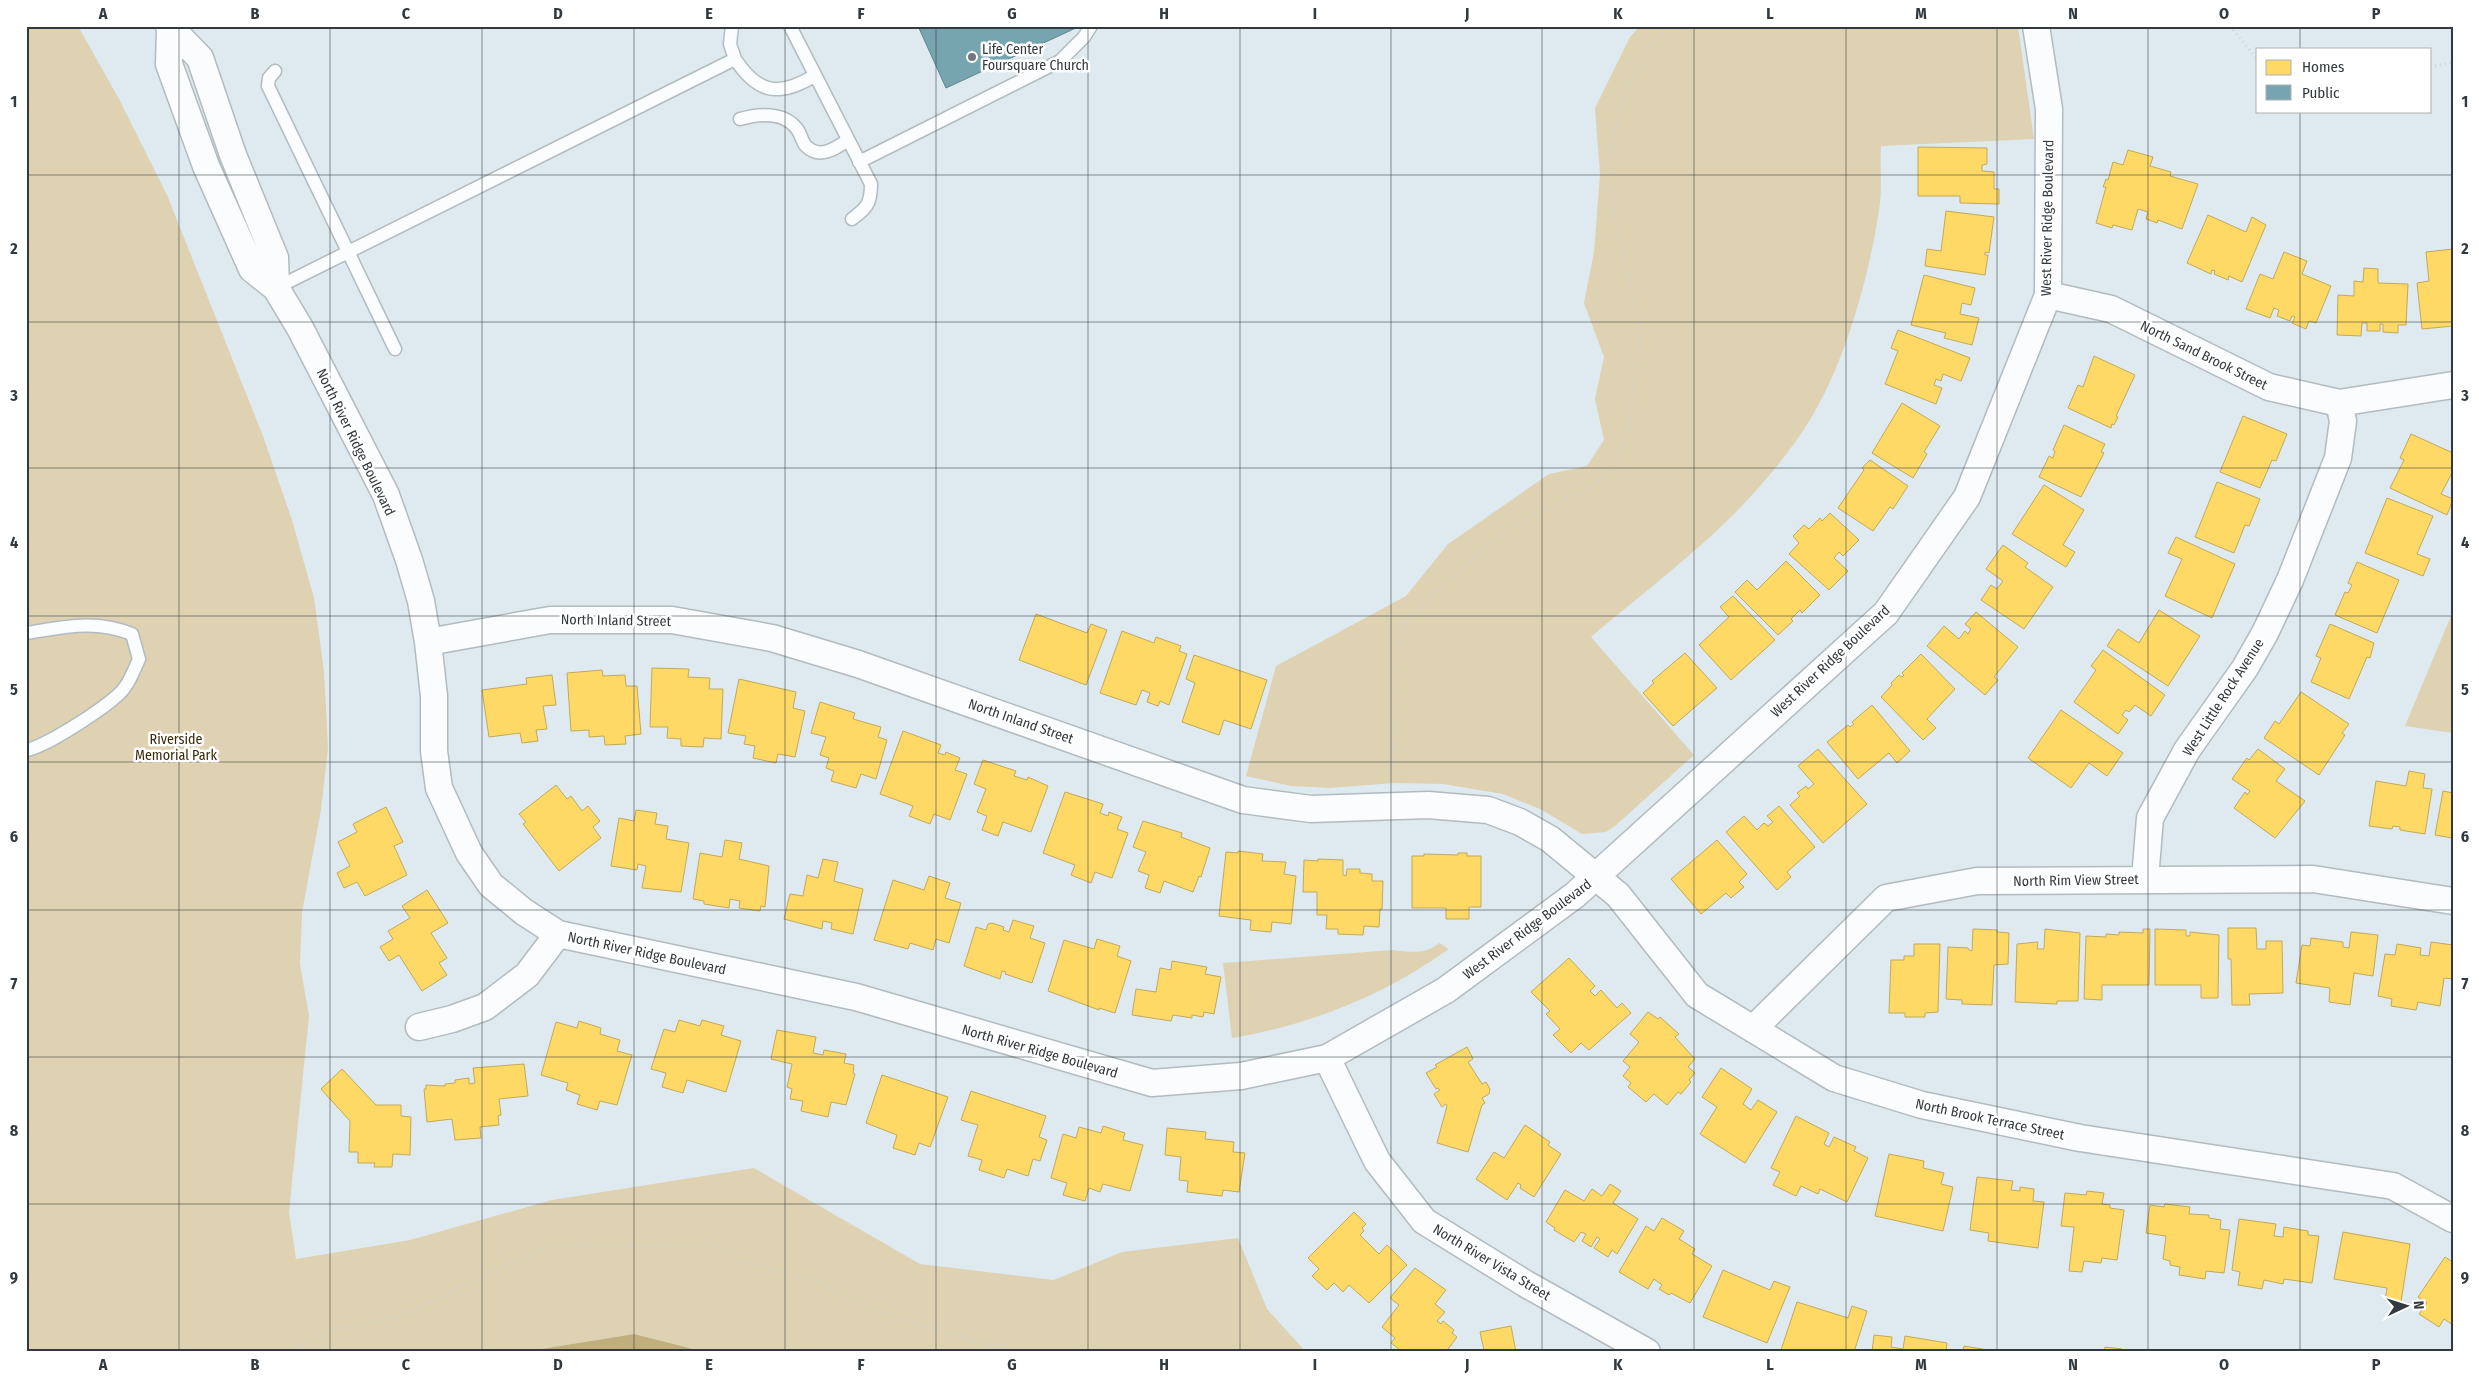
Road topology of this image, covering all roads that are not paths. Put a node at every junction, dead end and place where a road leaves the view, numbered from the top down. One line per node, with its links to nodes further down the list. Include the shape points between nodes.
1 (732, 26): 6 (lane, via 730,44)
2 (790, 26): 8 (lane)
3 (1091, 26): 12 (lane, via 1060,61)
4 (2036, 26): 17 (street, West River Ridge Boulevard, via 2049,109)
5 (170, 28): 11 (street, North River Ridge Boulevard, via 200,58); 13 (street, North River Ridge Boulevard, via 169,64)
6 (735, 59): 8 (lane, via 746,76 758,85 774,89 790,89); 15 (lane)
7 (275, 71): 15 (lane, via 268,86)
8 (814, 76): 10 (lane)
9 (740, 119): 10 (lane, via 760,113 786,120 797,128 807,147 819,153 831,152)
10 (848, 140): 12 (lane)
11 (233, 155): 13 (street); 16 (street, North River Ridge Boulevard, via 275,258)
12 (859, 162): 14 (lane, via 871,184 871,195 866,209)
13 (206, 166): 16 (street, North River Ridge Boulevard, via 252,269)
14 (852, 219)
15 (346, 252): 16 (lane); 18 (lane)
16 (276, 288): 22 (street, North River Ridge Boulevard, via 386,495 422,601)
17 (2048, 294): 20 (street, North Sand Brook Street, via 2111,309 2269,387); 24 (street, West River Ridge Boulevard, via 1967,498 1886,613)
18 (395, 349)
19 (2453, 385): 20 (street, North Sand Brook Street)
20 (2339, 403): 25 (street, West Little Rock Avenue, via 2343,421 2338,458 2296,564 2245,668 2187,750 2150,818)
21 (26, 633): 23 (lane, via 86,624 112,626 132,634 139,659 124,689 62,735)
22 (428, 642): 24 (street, North Inland Street, via 550,620 672,620 772,638 867,667 1243,800 1311,809 1428,805 1488,810 1520,822 1550,839); 27 (street, North River Ridge Boulevard, via 434,696 434,751 439,788 446,804 469,853 491,884 524,912)
23 (26, 750)
24 (1596, 876): 29 (street, North Brook Terrace Street, via 1618,895 1697,995); 30 (street, West River Ridge Boulevard, via 1446,990)
25 (2145, 879): 26 (street, North Rim View Street, via 2313,879); 29 (street, North Rim View Street, via 1977,881 1886,898)
26 (2453, 902)
27 (558, 934): 28 (street, via 527,975 485,1007); 30 (street, North River Ridge Boulevard, via 856,997 1152,1083 1240,1076)
28 (419, 1027)
29 (1753, 1029): 31 (street, North Brook Terrace Street, via 1834,1078 1922,1105 2080,1138 2393,1186)
30 (1327, 1058): 32 (street, North River Vista Street, via 1377,1161 1424,1221 1526,1284)
31 (2453, 1219)
32 (1647, 1352)

